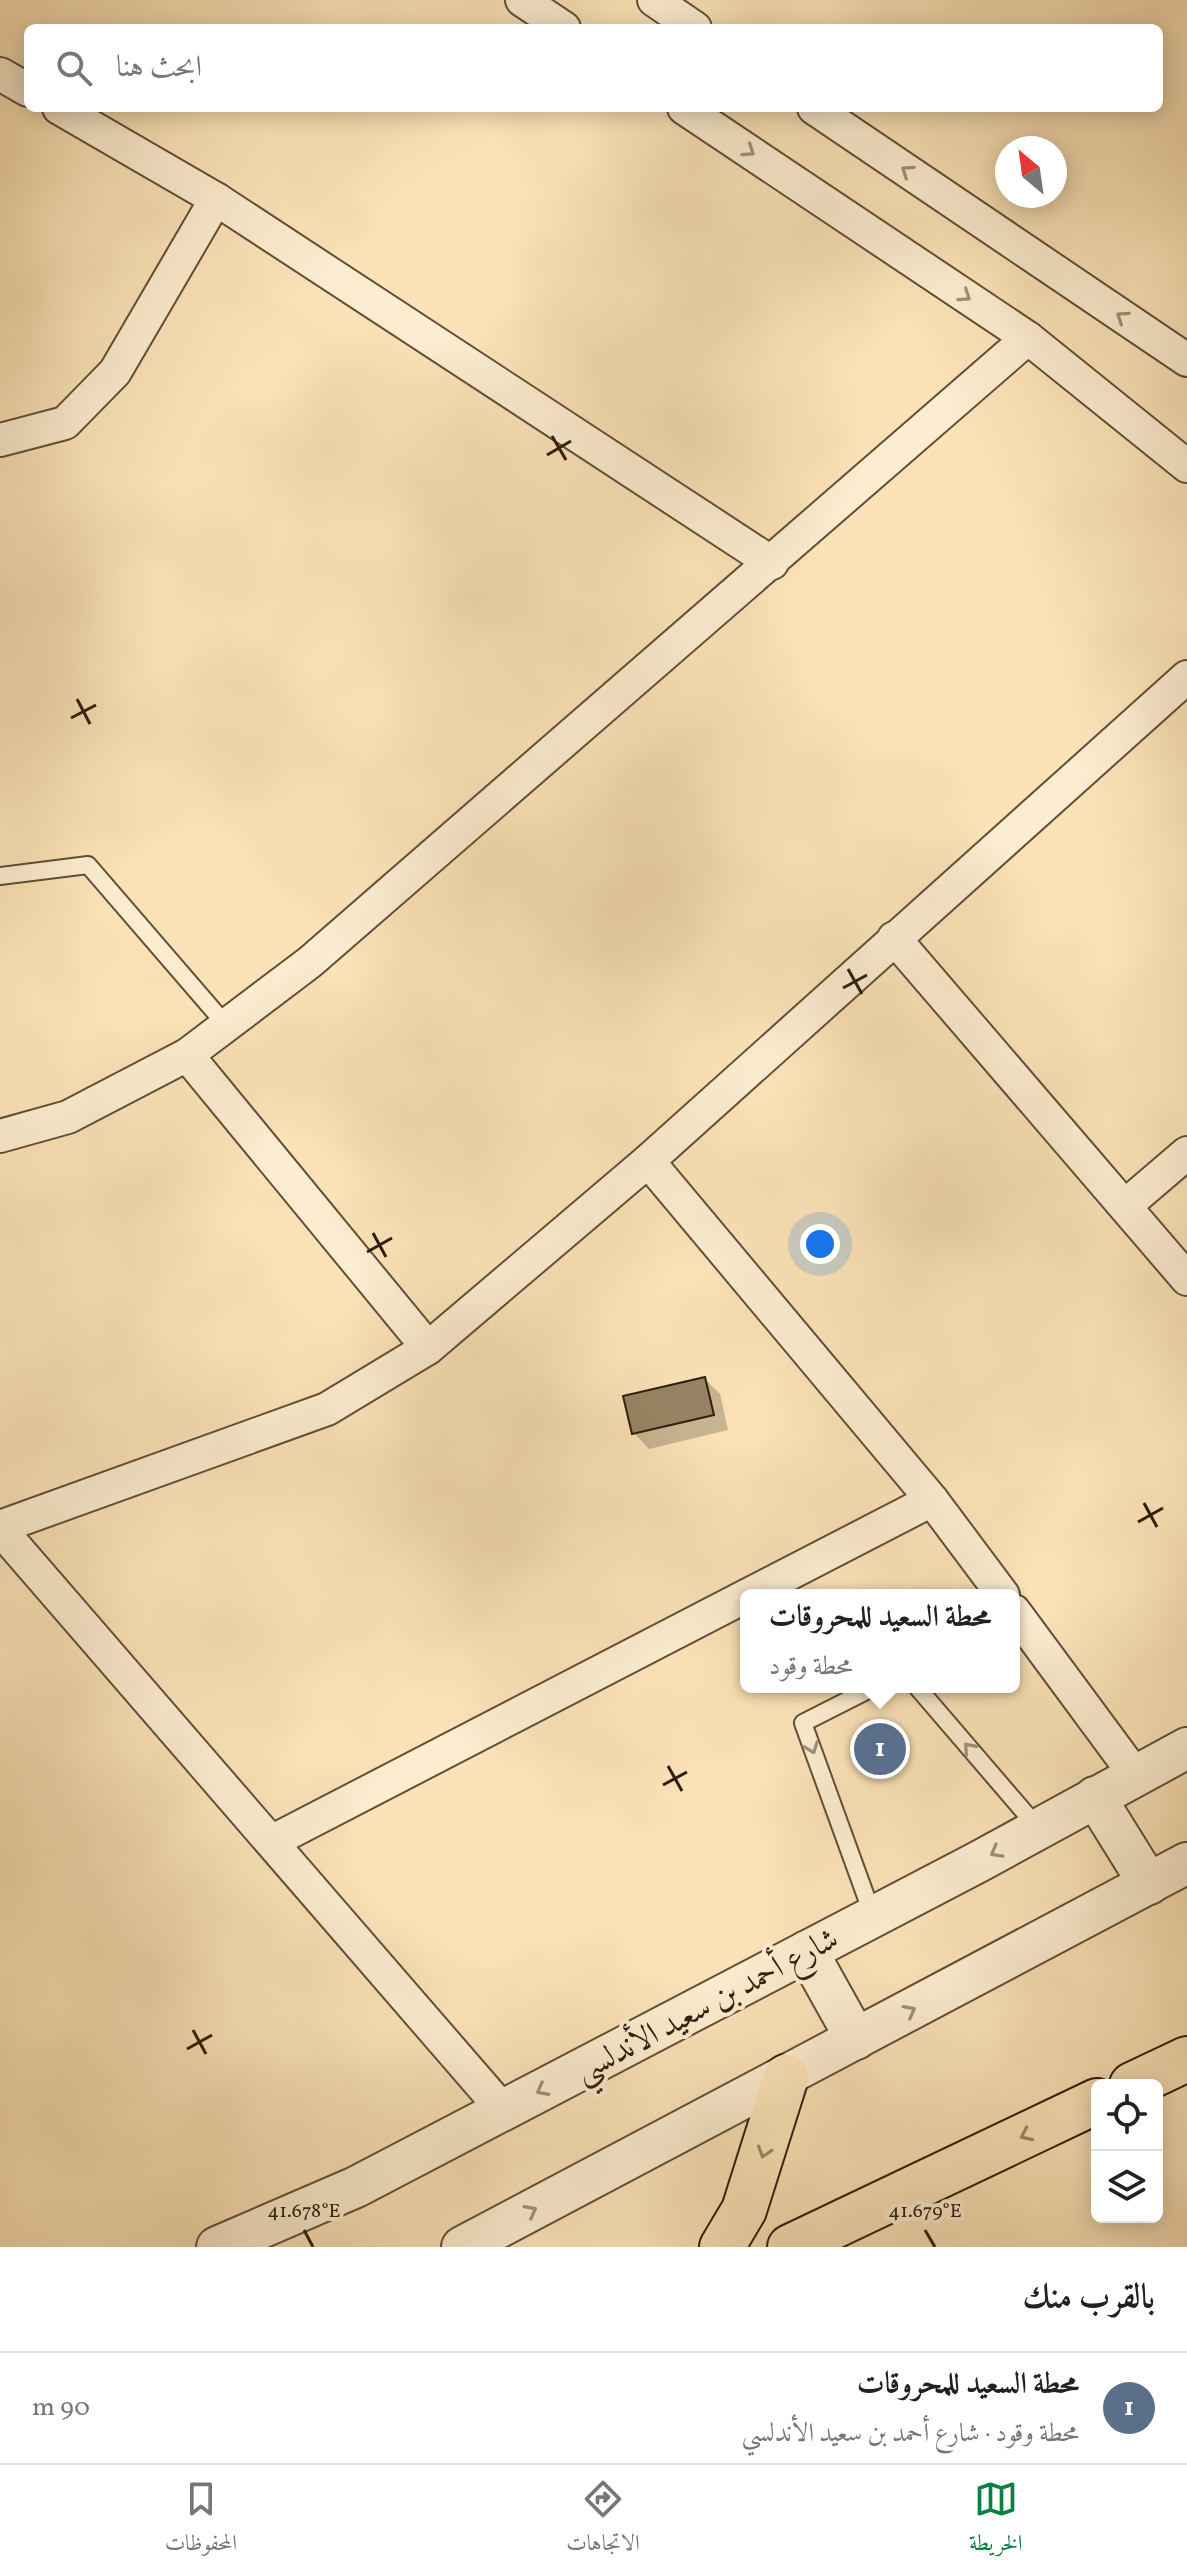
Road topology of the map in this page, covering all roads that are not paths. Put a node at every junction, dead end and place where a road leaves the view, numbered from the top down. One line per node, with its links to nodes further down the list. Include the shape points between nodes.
1 (522, 0): 3 (street)
2 (654, 0): 4 (street)
3 (558, 24)
4 (689, 24)
5 (0, 74): 6 (street)
6 (24, 88)
7 (66, 112): 10 (street)
8 (690, 112): 11 (street, one-way to 11)
9 (820, 112): 12 (street, one-way to 9)
10 (216, 199): 13 (street, via 115,372 65,423); 15 (street)
11 (1028, 338): 14 (street); 15 (street)
12 (1187, 360)
13 (0, 440)
14 (1187, 466)
15 (772, 563): 19 (street, via 310,962)
16 (1187, 677): 18 (street)
17 (0, 876): 19 (lane, via 88,865)
18 (894, 938): 23 (street); 24 (street)
19 (226, 1025): 20 (street)
20 (187, 1055): 21 (street, via 68,1117); 26 (street)
21 (0, 1136)
22 (1187, 1153): 24 (street)
23 (648, 1161): 26 (street); 27 (street)
24 (1125, 1206): 25 (street)
25 (1187, 1279)
26 (428, 1348): 28 (street, via 327,1409)
27 (932, 1500): 29 (street); 30 (street)
28 (0, 1528): 39 (street)
29 (760, 1589)
30 (999, 1589)
31 (740, 1600): 39 (street)
32 (1020, 1619): 36 (street)
33 (862, 1693): 42 (lane, one-way to 42, via 803,1723)
34 (922, 1693): 38 (lane, one-way to 34)
35 (1187, 1748): 36 (street, شارع أحمد بن سعيد الأندلسي)
36 (1136, 1776): 37 (street, شارع أحمد بن سعيد الأندلسي)
37 (1095, 1797): 38 (street, شارع أحمد بن سعيد الأندلسي); 41 (street)
38 (1038, 1828): 42 (street, شارع أحمد بن سعيد الأندلسي, one-way to 42)
39 (273, 1841): 49 (street)
40 (1187, 1863): 41 (street)
41 (1149, 1884): 44 (street, one-way to 41)
42 (873, 1916): 43 (street, شارع أحمد بن سعيد الأندلسي)
43 (807, 1951): 44 (street); 49 (street, شارع أحمد بن سعيد الأندلسي, one-way to 49)
44 (856, 2039): 46 (street)
45 (1187, 2059): 47 (main road)
46 (786, 2077): 51 (street, one-way to 46); 52 (main road, one-way to 52, via 744,2210)
47 (1145, 2079)
48 (1091, 2104): 53 (main road, one-way to 53)
49 (503, 2110): 50 (street, شارع أحمد بن سعيد الأندلسي, via 356,2187)
50 (217, 2247)
51 (462, 2247)
52 (722, 2247)
53 (790, 2247)

